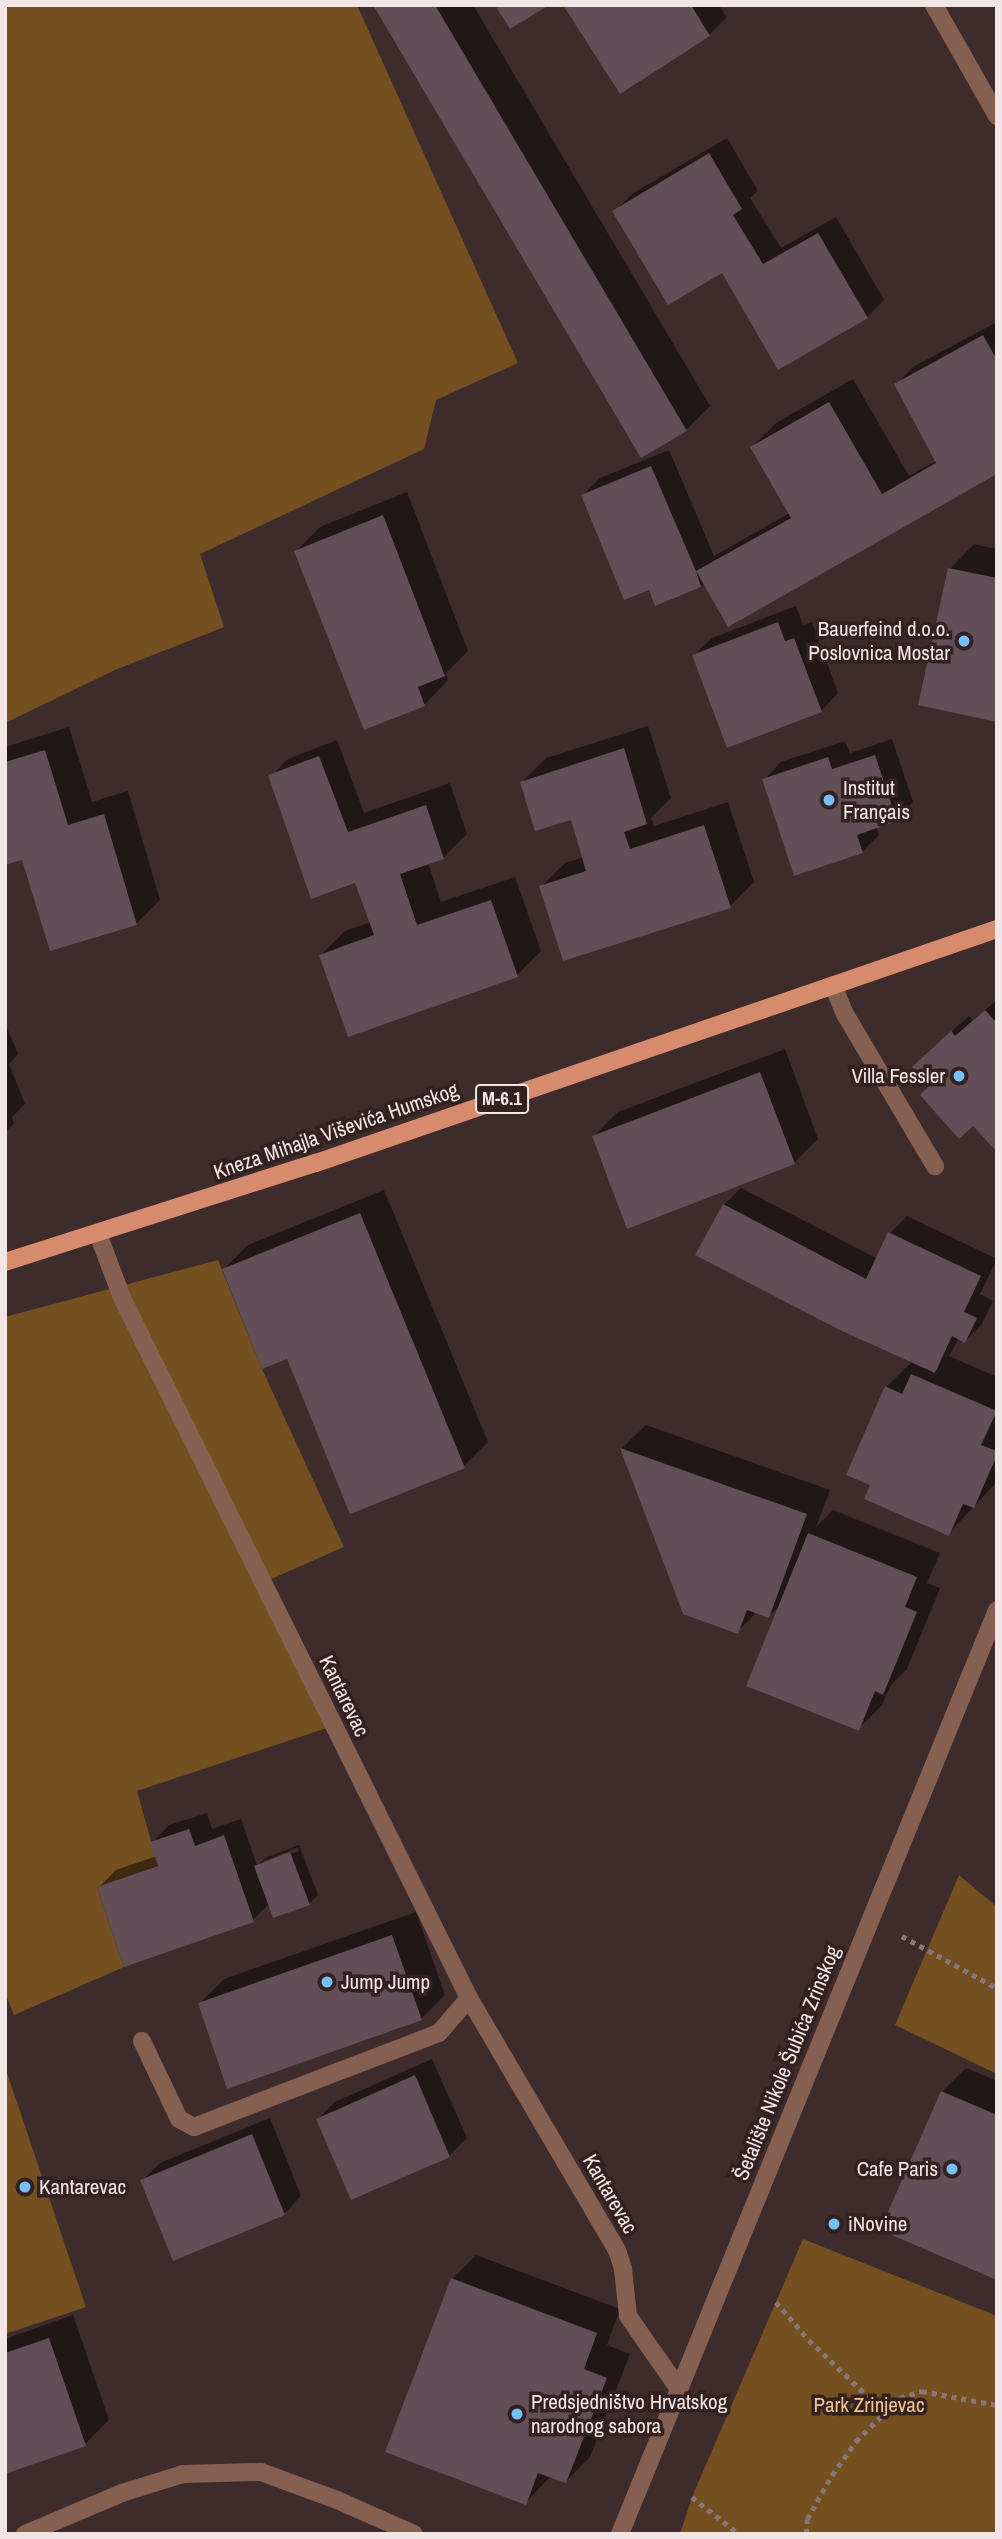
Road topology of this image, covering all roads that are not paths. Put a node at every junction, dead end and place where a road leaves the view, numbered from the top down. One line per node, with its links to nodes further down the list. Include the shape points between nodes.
1 (934, 5): 2 (street)
2 (997, 116)
3 (997, 929): 4 (main road, Kneza Mihajla Viševića Humskog / M-6.1)
4 (833, 985): 5 (street, via 845,1014); 6 (main road, Kneza Mihajla Viševića Humskog / M-6.1)
5 (935, 1166)
6 (98, 1234): 7 (main road, Kneza Mihajla Viševića Humskog / M-6.1); 9 (street, Kantarevac, via 123,1300)
7 (5, 1262)
8 (997, 1610): 11 (street, Šetalište Nikole Šubića Zrinskog)
9 (469, 1998): 10 (street, via 439,2033 194,2127 179,2119); 11 (street, Kantarevac, via 617,2250 628,2316)
10 (142, 2041)
11 (679, 2389): 14 (street, Šetalište Nikole Šubića Zrinskog)
12 (25, 2534): 13 (street, via 122,2493 183,2474 261,2472)
13 (414, 2534)
14 (620, 2534)

